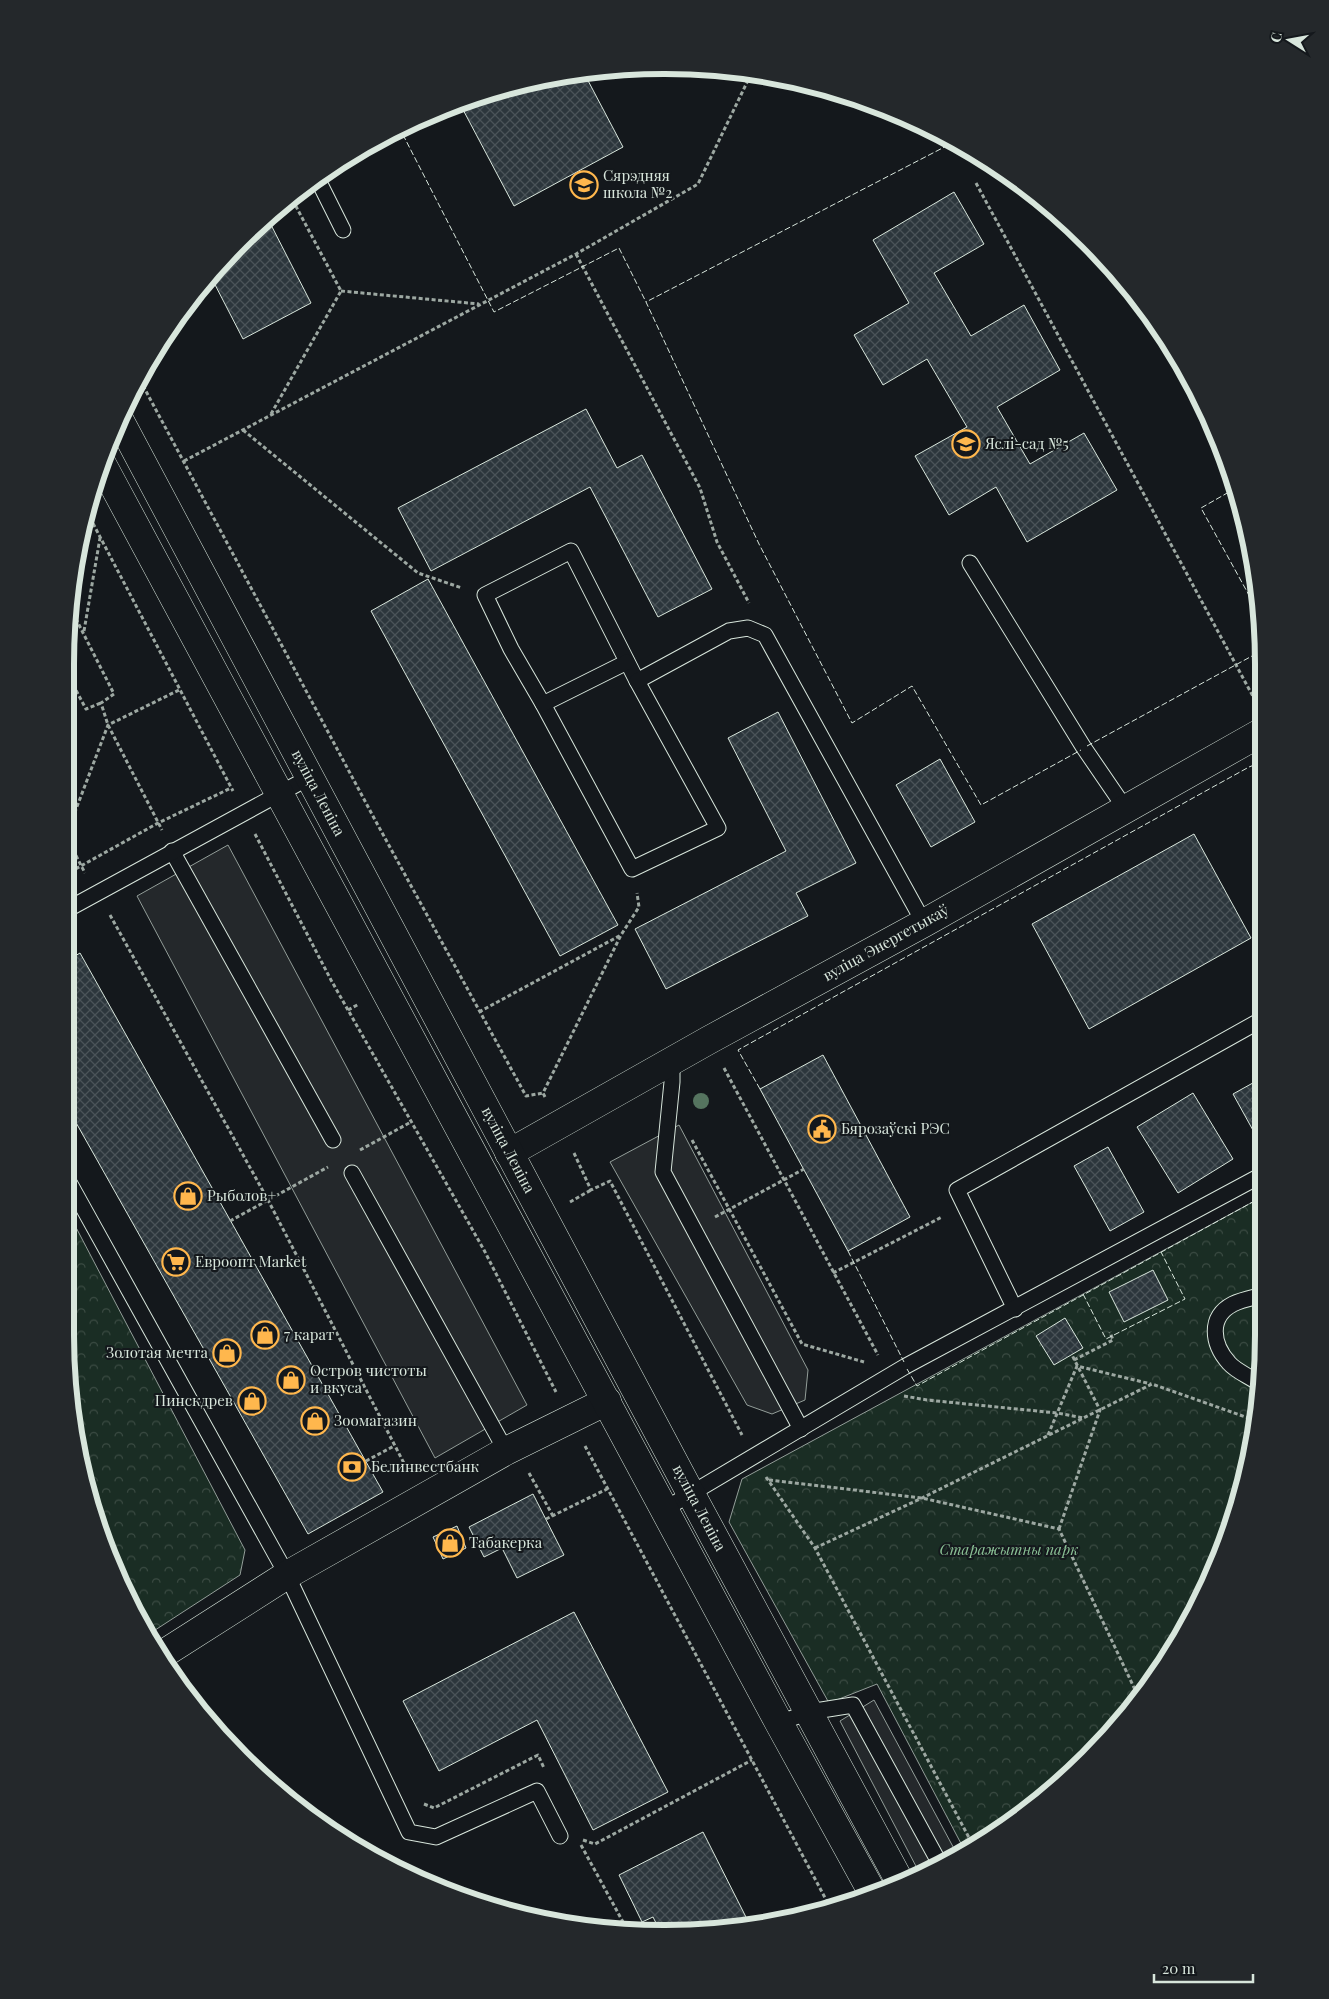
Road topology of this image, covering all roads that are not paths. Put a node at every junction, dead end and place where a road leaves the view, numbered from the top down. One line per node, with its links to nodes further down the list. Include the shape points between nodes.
1 (320, 185): 2 (lane)
2 (343, 230)
3 (123, 429): 10 (main road, вуліца Леніна)
4 (106, 472): 11 (main road, вуліца Леніна)
5 (970, 562): 12 (lane, via 1084,748)
6 (627, 662): 7 (lane); 8 (lane); 8 (lane, via 571,551 485,596 511,650)
7 (637, 682): 8 (lane, via 718,828 632,869); 15 (lane, via 728,631 748,628 765,635)
8 (543, 704)
9 (1255, 736): 12 (main road, вуліца Энергетыкаў)
10 (310, 777): 11 (lane); 19 (main road, вуліца Леніна)
11 (280, 793): 13 (lane); 20 (main road, вуліца Леніна)
12 (1125, 808): 15 (main road, вуліца Энергетыкаў)
13 (172, 851): 14 (lane); 18 (lane)
14 (74, 906)
15 (924, 923): 17 (main road, вуліца Энергетыкаў)
16 (1255, 1023): 25 (lane, via 957,1190)
17 (668, 1063): 19 (main road, вуліца Энергетыкаў); 29 (lane, via 672,1082 662,1172)
18 (333, 1140)
19 (510, 1153): 20 (main road, вуліца Энергетыкаў); 27 (main road, вуліца Леніна)
20 (482, 1170): 28 (main road, вуліца Леніна)
21 (352, 1173): 30 (lane)
22 (1255, 1179): 25 (lane)
23 (74, 1191): 33 (lane)
24 (1255, 1297): 26 (lane, via 1233,1304 1219,1315 1215,1331 1218,1348 1230,1364)
25 (1015, 1308): 29 (lane, via 906,1366 887,1372)
26 (1253, 1380)
27 (635, 1387): 28 (main road); 31 (main road, вуліца Леніна)
28 (607, 1401): 30 (main road); 32 (main road, вуліца Леніна)
29 (801, 1430): 31 (lane)
30 (511, 1449): 33 (main road)
31 (691, 1494): 32 (lane); 35 (main road, вуліца Леніна)
32 (665, 1509): 36 (main road, вуліца Леніна)
33 (287, 1575): 34 (main road); 37 (lane, via 409,1832 436,1837 537,1791)
34 (166, 1652)
35 (809, 1712): 36 (lane); 38 (lane, via 853,1705); 39 (main road, вуліца Леніна)
36 (779, 1723): 40 (main road, вуліца Леніна)
37 (560, 1836)
38 (937, 1858)
39 (898, 1877)
40 (870, 1888)

